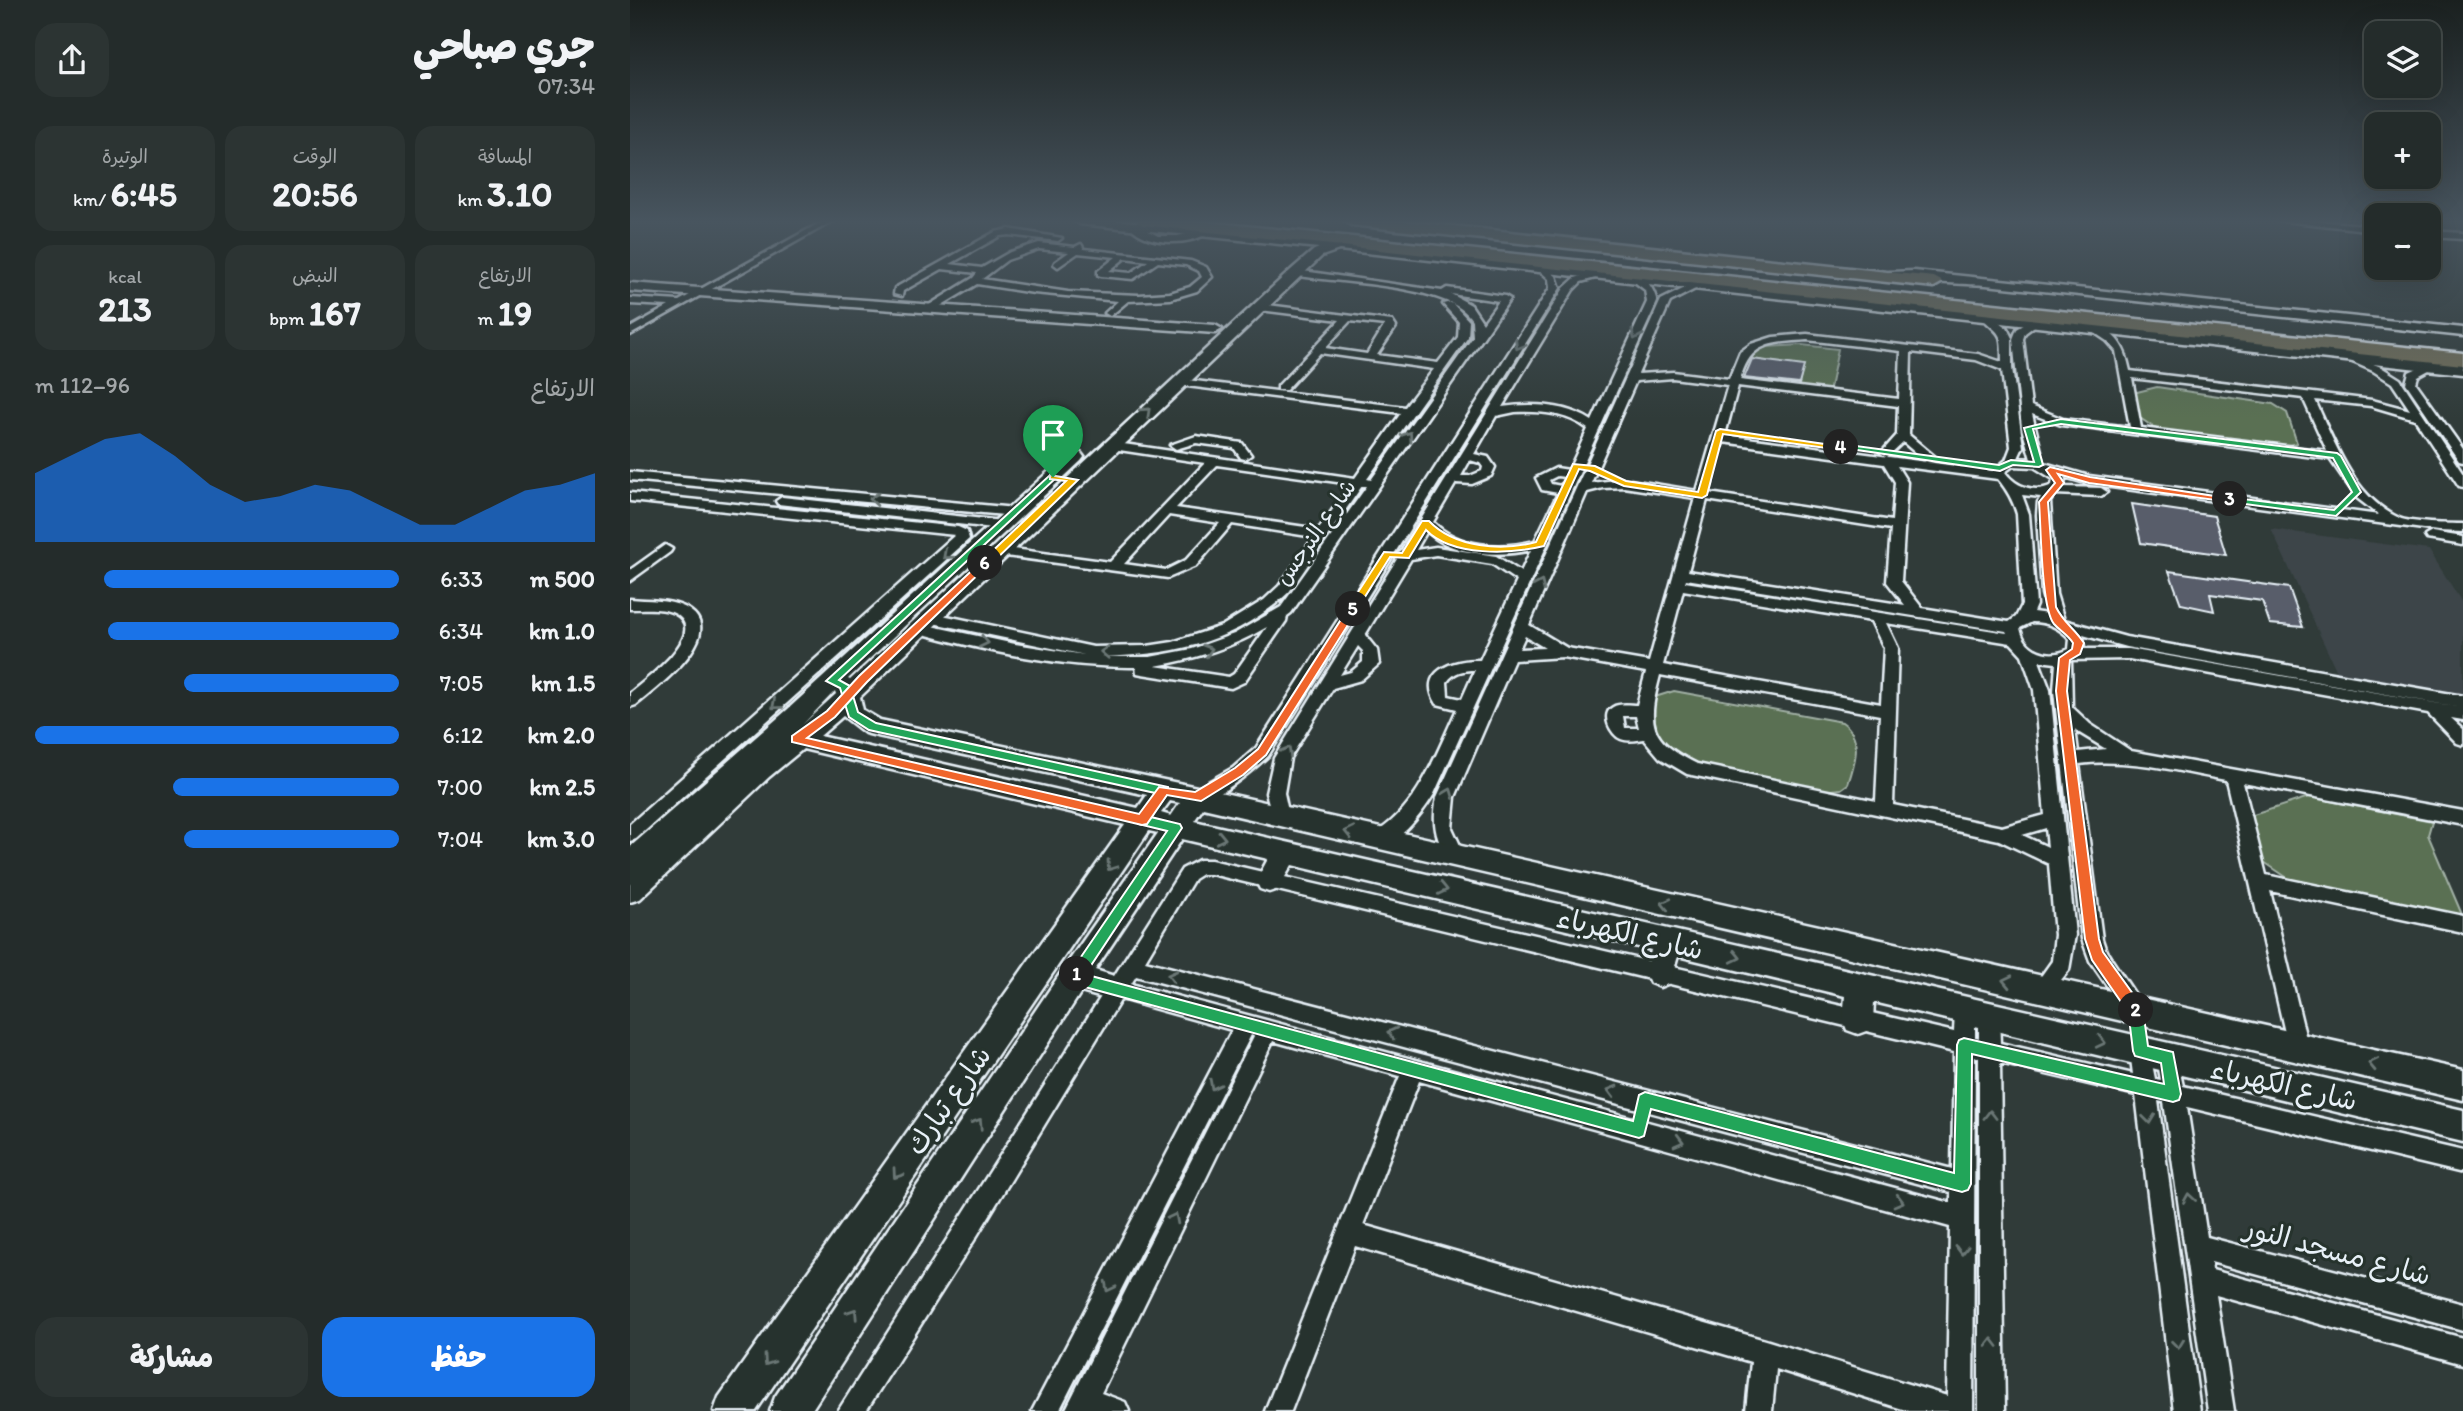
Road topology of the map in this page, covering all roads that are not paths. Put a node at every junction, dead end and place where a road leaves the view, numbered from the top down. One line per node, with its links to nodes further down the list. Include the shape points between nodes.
1 (704, 286): 23 (street)
2 (706, 286): 23 (street)
3 (905, 286): 21 (street)
4 (967, 286): 27 (street)
5 (1009, 286): 24 (street)
6 (1199, 286): 24 (street, via 1175,297)
7 (1269, 286): 40 (street)
8 (1278, 286): 26 (street)
9 (1394, 286): 53 (street, شارع النرجس, via 1444,301 1460,314 1464,337)
10 (1409, 286): 20 (street)
11 (1555, 286): 121 (street, one-way to 121)
12 (1571, 286): 62 (street)
13 (1647, 286): 51 (street, one-way to 51, via 1653,299)
14 (1698, 286): 51 (street, via 1666,300)
15 (1710, 286): 22 (street)
16 (1741, 286): 22 (highway)
17 (1977, 286): 42 (highway)
18 (2031, 286): 39 (street)
19 (630, 287): 23 (street)
20 (1424, 289): 41 (street, via 1472,311 1479,323); 41 (street, شارع النرجس, via 1504,297)
21 (899, 294)
22 (1848, 297): 30 (street); 50 (highway)
23 (683, 298): 25 (street); 27 (street); 33 (street); 35 (street); 37 (street)
24 (1126, 298): 29 (street)
25 (630, 299)
26 (1260, 307): 32 (street); 59 (street)
27 (929, 309): 28 (street)
28 (961, 311): 31 (street); 33 (street)
29 (1110, 313)
30 (1984, 315): 34 (street); 46 (street, via 2003,330)
31 (986, 317): 33 (street); 40 (street)
32 (1348, 317): 44 (street); 49 (street, via 1391,325)
33 (948, 319)
34 (2036, 321): 36 (street); 69 (street, via 2019,334)
35 (630, 324)
36 (2093, 327): 38 (street); 45 (street)
37 (630, 332)
38 (2134, 332): 45 (street, via 2123,340); 47 (street)
39 (2463, 332)
40 (1210, 334): 92 (street)
41 (1478, 337): 93 (street, شارع النرجس, one-way to 41)
42 (2463, 341)
43 (1906, 348): 48 (street); 60 (street, via 1814,337 1773,341 1744,354); 66 (street)
44 (1317, 350): 49 (street); 61 (street)
45 (2121, 350): 56 (street)
46 (2007, 351): 48 (street); 54 (street)
47 (2342, 355): 52 (street); 64 (street, via 2385,373)
48 (1978, 356): 54 (street)
49 (1370, 357): 53 (street)
50 (2463, 359)
51 (1632, 360): 57 (street); 58 (street); 65 (street)
52 (2433, 365): 55 (street); 76 (street, via 2413,374 2411,383)
53 (1441, 366): 68 (street, شارع النرجس)
54 (2007, 368): 90 (street, via 2017,442)
55 (2463, 369)
56 (2125, 374): 63 (street); 75 (street)
57 (1673, 375): 58 (street); 60 (street)
58 (1631, 378): 88 (street)
59 (1182, 379): 61 (street); 68 (street); 80 (street, one-way to 59)
60 (1733, 382): 66 (street); 77 (street)
61 (1282, 388): 68 (street)
62 (1508, 389): 65 (street, via 1524,401 1587,407); 70 (street)
63 (2308, 396): 67 (street); 82 (street)
64 (2407, 397): 67 (street); 71 (street)
65 (1605, 403): 73 (street)
66 (1904, 403): 78 (street)
67 (2372, 403): 71 (street)
68 (1411, 407): 93 (street, شارع النرجس)
69 (2026, 408): 72 (street); 74 (street)
70 (1492, 414): 73 (street, via 1521,408 1569,414); 81 (street)
71 (2420, 417): 98 (street)
72 (2061, 422): 74 (street); 75 (street)
73 (1593, 428): 89 (street)
74 (2028, 428): 87 (street)
75 (2136, 431): 82 (street)
76 (2446, 433): 79 (street); 83 (street)
77 (1719, 435): 84 (street); 105 (street)
78 (1903, 436): 84 (street); 86 (street)
79 (2463, 439)
80 (1115, 441): 85 (street); 93 (street, via 1176,445); 95 (street)
81 (1466, 456): 94 (street); 94 (street, via 1487,462 1488,472 1472,480)
82 (2337, 456): 104 (street)
83 (2462, 456)
84 (1887, 457): 86 (street); 96 (street)
85 (1215, 460): 93 (street); 108 (street)
86 (1926, 462): 90 (street); 96 (street)
87 (2045, 467): 90 (street); 103 (street, via 2060,483); 109 (street, via 2089,480)
88 (1592, 468): 89 (street); 97 (street); 101 (street)
89 (1574, 470): 100 (street); 100 (street, via 1542,478 1546,487)
90 (2006, 473): 103 (street, via 2035,493); 137 (street, via 2023,514 2029,598)
91 (630, 476): 110 (street, one-way to 91)
92 (1053, 477): 95 (street); 110 (street)
93 (1370, 479): 116 (street, شارع النرجس); 131 (street, شارع النرجس)
94 (1453, 479): 113 (street)
95 (1073, 480): 120 (street)
96 (1901, 482): 114 (street)
97 (1624, 483): 101 (street); 105 (street)
98 (2463, 483)
99 (630, 486): 102 (street)
100 (1564, 490): 118 (street)
101 (1582, 490): 136 (street, one-way to 101)
102 (695, 491): 107 (street); 110 (street)
103 (2053, 491): 117 (street, via 2092,491); 135 (street, via 2044,502 2043,515 2049,594)
104 (2356, 492): 109 (street); 112 (street, via 2372,507)
105 (1702, 495): 114 (street); 125 (street)
106 (630, 497): 107 (street)
107 (680, 502): 128 (street, one-way to 128, via 962,534 958,544)
108 (1167, 511): 111 (street); 123 (street)
109 (2336, 513): 112 (street)
110 (1009, 518): 129 (street)
111 (1229, 520): 116 (street); 123 (street, via 1191,563 1177,572 1158,575)
112 (2404, 522): 115 (street)
113 (1426, 523): 118 (street, via 1452,542 1500,550); 122 (street)
114 (1898, 526): 127 (street)
115 (2463, 528)
116 (1323, 534): 134 (street, شارع النرجس, one-way to 134, via 1269,603 1227,629 1175,646 1093,652)
117 (2463, 541)
118 (1540, 544): 126 (street)
119 (665, 549): 124 (street)
120 (998, 551): 123 (street); 134 (street)
121 (1387, 554): 122 (street); 166 (street, via 1262,752)
122 (1405, 556): 126 (street, via 1436,551 1496,560); 138 (street)
123 (1112, 568)
124 (630, 577)
125 (1679, 579): 132 (street); 146 (street)
126 (1524, 580): 145 (street)
127 (1894, 582): 132 (street); 133 (street)
128 (904, 592): 129 (street); 173 (street, one-way to 173)
129 (924, 596): 148 (street)
130 (630, 604): 149 (street, via 676,608 687,615 692,635 677,660)
131 (1286, 610): 144 (street, شارع النرجس, one-way to 131, via 1211,650 1256,630); 144 (street, via 1231,683)
132 (1872, 610): 133 (street); 139 (street)
133 (1915, 617): 137 (street); 139 (street)
134 (923, 623): 144 (street, شارع النرجس, one-way to 144, via 1087,663); 148 (street)
135 (2061, 624): 137 (street, via 2040,617); 143 (street, via 2078,643); 150 (street, via 2126,642)
136 (1521, 627): 140 (street); 142 (street)
137 (2017, 628): 141 (street)
138 (1357, 635): 147 (street); 147 (street, via 1370,650 1371,664 1356,676)
139 (1891, 648): 155 (street)
140 (1563, 652): 142 (street); 146 (street)
141 (2028, 652): 143 (street, via 2047,658); 170 (street, via 2042,690)
142 (1509, 654): 177 (street, one-way to 142, via 1446,844 1442,828 1444,805)
143 (2069, 656): 152 (street, via 2129,654); 154 (street, via 2062,691)
144 (1119, 665)
145 (1484, 666): 151 (street); 151 (street, via 1462,664 1447,671 1439,682 1443,700)
146 (1654, 668): 153 (street); 155 (street)
147 (1327, 684): 168 (street, one-way to 147, via 1276,793 1282,758)
148 (840, 688): 157 (street, via 821,723); 165 (street, شارع الكهرباء, via 853,714 873,727)
149 (630, 701)
150 (2463, 702)
151 (1466, 705): 175 (street, via 1419,804 1394,832)
152 (2432, 708): 156 (street); 159 (street)
153 (1643, 710): 158 (street); 158 (street, via 1618,711 1618,731)
154 (2065, 710): 161 (street, via 2108,744); 162 (street)
155 (1888, 711): 167 (street)
156 (2463, 714)
157 (795, 728): 160 (street, شارع الكهرباء); 163 (street); 179 (street)
158 (1648, 733): 167 (street, via 1665,754 1693,770)
159 (2463, 739)
160 (837, 749): 163 (street); 171 (street, شارع الكهرباء)
161 (2136, 757): 162 (street); 164 (street)
162 (2070, 759): 190 (street, via 2092,939 2097,955)
163 (760, 771): 182 (street)
164 (2233, 775): 169 (street); 181 (street)
165 (1164, 790): 166 (street, شارع الكهرباء); 171 (street, شارع تبارك)
166 (1197, 797): 168 (street, شارع الكهرباء); 172 (street, شارع تبارك)
167 (1884, 809): 174 (street)
168 (1280, 816): 175 (street, شارع الكهرباء, one-way to 168)
169 (2463, 818)
170 (2054, 819): 174 (street); 178 (street)
171 (1142, 820): 172 (street, شارع الكهرباء); 220 (street, شارع تبارك, one-way to 220)
172 (1176, 828): 176 (street, شارع الكهرباء, one-way to 176); 187 (street, شارع تبارك)
173 (630, 834)
174 (2002, 834): 178 (street)
175 (1380, 839): 177 (street, شارع الكهرباء)
176 (1285, 853): 180 (street); 184 (street, شارع الكهرباء, one-way to 184)
177 (1456, 856): 189 (street, شارع الكهرباء, one-way to 177)
178 (2058, 860): 189 (street, via 2065,950 2062,964)
179 (630, 863)
180 (1269, 881): 185 (street); 186 (street, via 1211,867 1192,871)
181 (2258, 881): 183 (street); 196 (street)
182 (630, 891)
183 (2463, 924)
184 (1667, 941): 185 (street); 188 (street, شارع الكهرباء, one-way to 188)
185 (1660, 974): 192 (street)
186 (1124, 977): 187 (street); 193 (street); 204 (street, one-way to 186); 222 (street)
187 (1074, 978): 221 (street, شارع تبارك, one-way to 187)
188 (1860, 986): 191 (street, شارع الكهرباء); 192 (street)
189 (2042, 989): 190 (street, شارع الكهرباء); 194 (street)
190 (2136, 1011): 196 (street, شارع الكهرباء); 198 (street)
191 (1977, 1013): 194 (street, شارع الكهرباء); 195 (street); 197 (street)
192 (1858, 1020): 195 (street)
193 (1257, 1027): 199 (street); 219 (street, one-way to 193); 223 (street, one-way to 223)
194 (2048, 1030): 198 (street, شارع الكهرباء, one-way to 198)
195 (1964, 1045): 197 (street); 209 (street)
196 (2297, 1047): 200 (street, شارع الكهرباء, one-way to 196)
197 (1989, 1051): 202 (street); 215 (street, one-way to 197)
198 (2154, 1054): 202 (street); 203 (street); 205 (street, شارع الكهرباء)
199 (1413, 1069): 207 (street); 211 (street)
200 (2414, 1074): 201 (street, شارع الكهرباء); 205 (street)
201 (2463, 1085)
202 (2145, 1088): 203 (street); 230 (street, one-way to 230)
203 (2173, 1094): 208 (street); 212 (street, one-way to 203)
204 (1645, 1100): 207 (street); 209 (street)
205 (2429, 1118): 206 (street, شارع الكهرباء)
206 (2463, 1126)
207 (1639, 1130): 210 (street, one-way to 210)
208 (2463, 1162)
209 (1962, 1184): 210 (street)
210 (1962, 1218): 214 (street, one-way to 214)
211 (1348, 1232): 218 (street); 225 (street)
212 (2196, 1246): 213 (street); 216 (street, شارع مسجد النور)
213 (2201, 1279): 217 (street); 231 (street)
214 (1961, 1289): 215 (street); 228 (street)
215 (1992, 1299): 229 (street, one-way to 215)
216 (2463, 1317)
217 (2463, 1351)
218 (1765, 1353): 226 (street); 227 (street)
219 (1080, 1406): 224 (street)
220 (733, 1411)
221 (789, 1411)
222 (850, 1411)
223 (1045, 1411)
224 (1116, 1411)
225 (1278, 1411)
226 (1759, 1411)
227 (1952, 1411)
228 (1960, 1411)
229 (1992, 1411)
230 (2187, 1411)
231 (2221, 1411)

